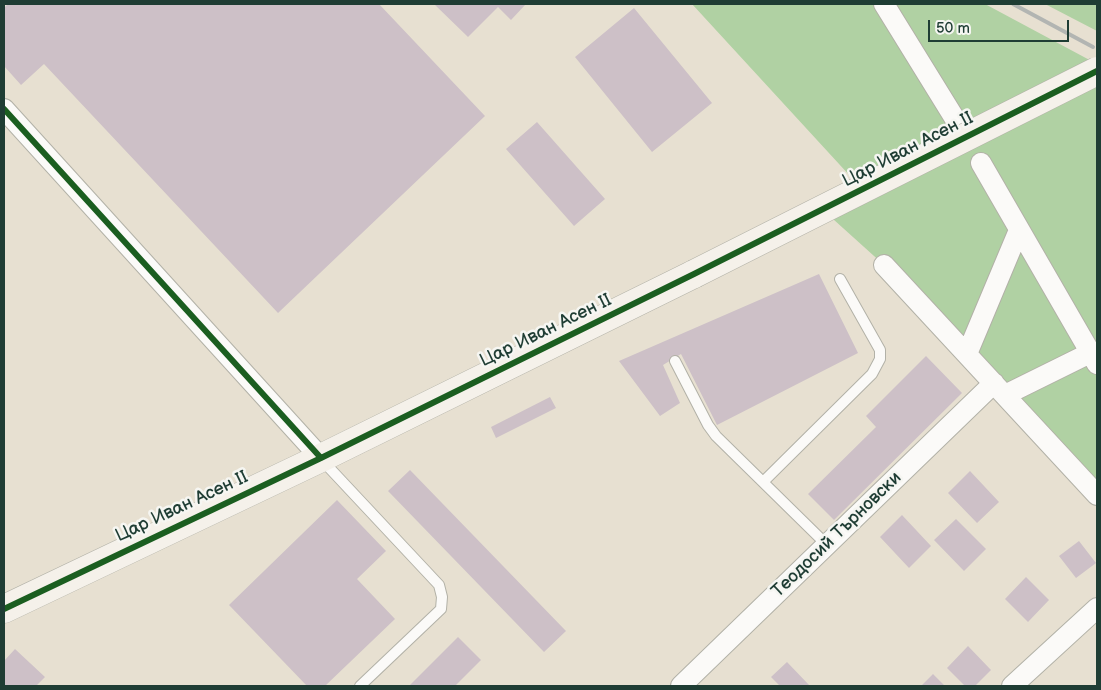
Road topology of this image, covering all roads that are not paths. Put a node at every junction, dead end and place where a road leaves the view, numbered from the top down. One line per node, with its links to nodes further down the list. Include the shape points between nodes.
1 (884, 4): 4 (street)
2 (1097, 71): 13 (main road, Цар Иван Асен II, bridge)
3 (4, 109): 13 (street)
4 (955, 119)
5 (981, 163): 6 (street)
6 (1019, 230): 9 (street); 10 (street)
7 (884, 265): 9 (street)
8 (840, 278): 14 (lane, via 880,350 880,359 872,374)
9 (967, 354): 12 (street)
10 (1093, 358): 12 (street, Теодосий Търновски)
11 (675, 361): 14 (lane, via 708,425)
12 (999, 389): 15 (street); 16 (street, Теодосий Търновски)
13 (321, 458): 17 (main road, Цар Иван Асен II); 19 (lane, via 439,585 442,597 441,609)
14 (763, 482): 16 (lane)
15 (1097, 495)
16 (827, 545): 20 (street, Теодосий Търновски)
17 (4, 608)
18 (1097, 608): 21 (street)
19 (360, 686)
20 (681, 686)
21 (1012, 686)

